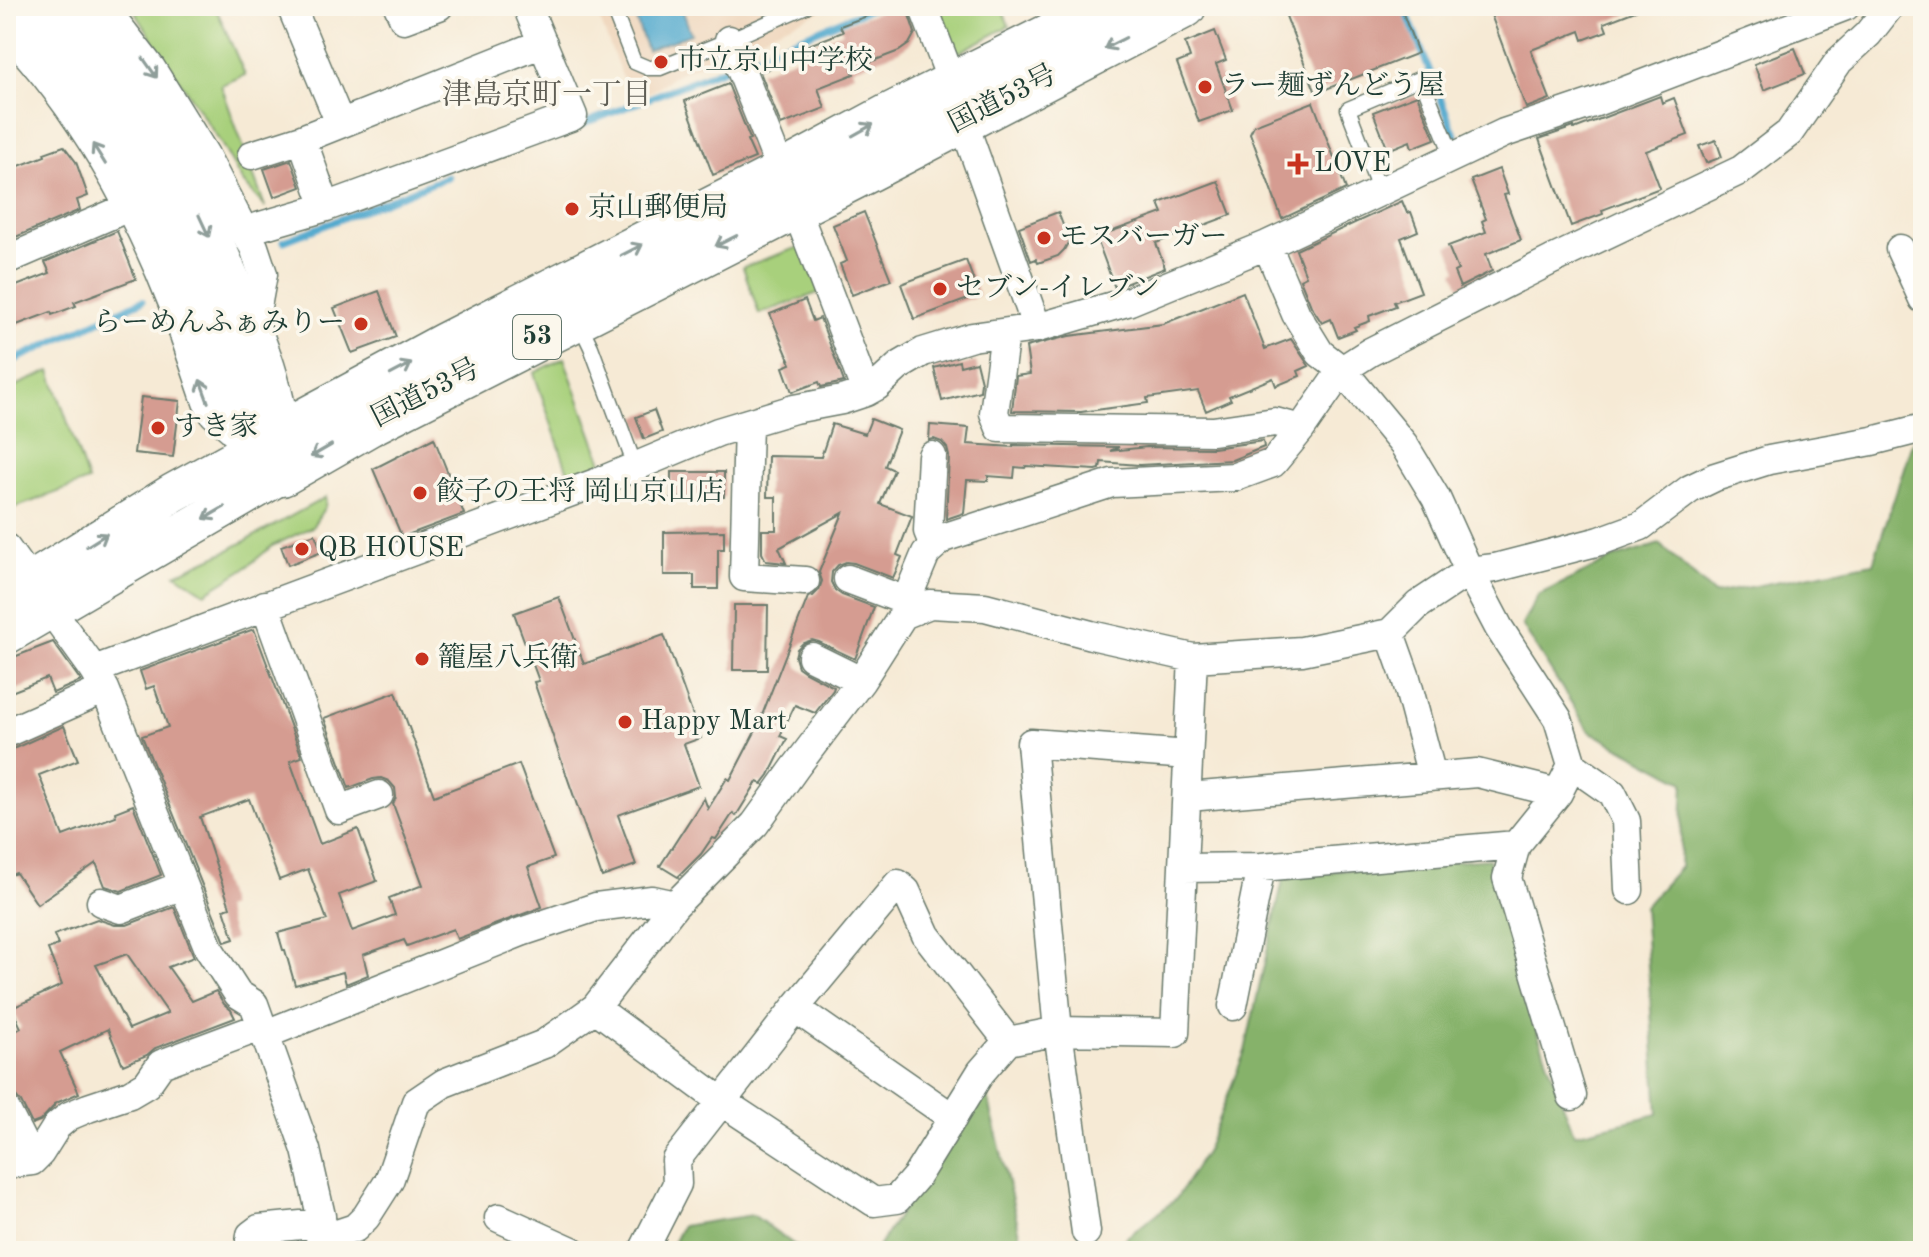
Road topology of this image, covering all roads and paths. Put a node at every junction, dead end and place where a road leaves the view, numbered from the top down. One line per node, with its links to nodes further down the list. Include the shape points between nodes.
1 (18, 6): 43 (highway, via 97,104 140,171 181,256 231,405)
2 (62, 6): 35 (highway, one-way to 35, via 120,80 169,156 212,242)
3 (103, 6): 27 (street, one-way to 27, via 151,68)
4 (291, 6): 19 (street)
5 (398, 6): 6 (street, via 404,19)
6 (439, 6)
7 (527, 6): 16 (street)
8 (612, 6): 17 (lane, via 634,62 648,68)
9 (806, 6): 17 (lane)
10 (923, 6): 18 (street)
11 (1110, 6): 18 (highway, 国道53号 / 53)
12 (1184, 6): 18 (highway, 国道53号 / 53, one-way to 18)
13 (1846, 6): 22 (street, via 1504,133)
14 (1890, 6): 36 (street, via 1839,61 1789,133 1741,170 1526,273)
15 (6, 31): 25 (street, one-way to 15, via 67,105)
16 (543, 43): 19 (street); 26 (street, via 573,116)
17 (735, 56): 23 (street)
18 (958, 103): 23 (highway, 国道53号 / 53, via 891,115); 33 (street)
19 (340, 123): 20 (street)
20 (302, 139): 21 (street); 26 (street)
21 (252, 155)
22 (1453, 157): 24 (street); 24 (lane, via 1421,78 1348,109)
23 (788, 190): 32 (highway, 国道53号 / 53, one-way to 32); 38 (street); 39 (highway, 国道53号 / 53, one-way to 23, via 445,345)
24 (1380, 192): 28 (street)
25 (129, 207): 30 (street); 43 (street, one-way to 25, via 214,414 207,402 173,305)
26 (326, 207): 27 (street)
27 (244, 231): 35 (street, via 263,274)
28 (1267, 245): 33 (street, via 1130,301); 36 (street, via 1296,314 1320,353)
29 (1900, 249): 31 (street)
30 (6, 260)
31 (1923, 299)
32 (577, 317): 43 (highway, 国道53号 / 53, one-way to 43, via 369,424); 45 (lane, via 631,455)
33 (1037, 328): 34 (street)
34 (1005, 333): 38 (street, via 923,352); 42 (street, via 994,413 1000,428 1213,431 1275,422)
35 (251, 339): 37 (highway)
36 (1342, 370): 42 (street); 48 (street, via 1404,445 1436,498)
37 (268, 385): 39 (highway, via 295,404); 43 (highway)
38 (866, 392): 40 (street)
39 (333, 406): 43 (highway, 53)
40 (748, 423): 45 (street); 50 (street, via 744,577)
41 (1923, 428): 48 (street, via 1769,460 1715,477 1641,526 1525,561)
42 (1301, 429): 46 (street, via 1273,463 1235,477 1112,483 943,538)
43 (271, 452): 51 (street)
44 (932, 456): 46 (street, via 928,531)
45 (627, 470): 52 (street)
46 (934, 546): 53 (street, via 926,553)
47 (6, 548): 51 (street)
48 (1469, 571): 54 (street, via 1418,605); 62 (street, via 1558,719)
49 (848, 579): 53 (street)
50 (805, 581)
51 (29, 596): 55 (street); 58 (street)
52 (265, 605): 58 (street); 65 (street, via 339,810)
53 (904, 608): 57 (street, via 985,607); 59 (street)
54 (1390, 633): 57 (street, via 1302,651); 63 (street)
55 (6, 635)
56 (812, 657): 59 (street)
57 (1193, 658): 61 (street)
58 (100, 679): 60 (street); 70 (street)
59 (861, 681): 73 (street, via 755,824)
60 (6, 733)
61 (1188, 755): 66 (street); 78 (street, via 1031,743)
62 (1572, 765): 64 (street); 71 (street, via 1612,793 1626,821)
63 (1432, 776): 64 (street, via 1477,773); 66 (street)
64 (1558, 793): 67 (street)
65 (379, 795)
66 (1188, 797): 69 (street)
67 (1516, 845): 68 (street); 80 (street, via 1507,878)
68 (1261, 867): 69 (street); 74 (street)
69 (1183, 868): 78 (street, via 1175,1033)
70 (183, 885): 72 (street, via 121,909); 77 (street, via 209,949 238,994 254,1004)
71 (1629, 890)
72 (101, 902)
73 (675, 905): 75 (street); 77 (street, via 652,900 596,907)
74 (1233, 1006)
75 (595, 1008): 81 (street); 87 (street, via 544,1044 444,1083 416,1102 389,1181 366,1217 355,1228)
76 (795, 1008): 79 (street, via 898,884 926,935); 81 (street); 83 (street)
77 (264, 1030): 84 (street, via 161,1064 139,1089 69,1116 40,1153); 87 (street, via 306,1150)
78 (1058, 1031): 79 (street); 86 (street)
79 (1008, 1041): 83 (street)
80 (1572, 1096)
81 (721, 1101): 83 (street, via 874,1202 897,1199); 90 (street, via 676,1160 677,1184)
82 (6, 1110): 84 (street)
83 (953, 1118)
84 (19, 1162)
85 (499, 1218): 89 (street)
86 (1086, 1232)
87 (321, 1236): 88 (street, via 259,1229 251,1235)
88 (249, 1251)
89 (572, 1251)
90 (643, 1251)

